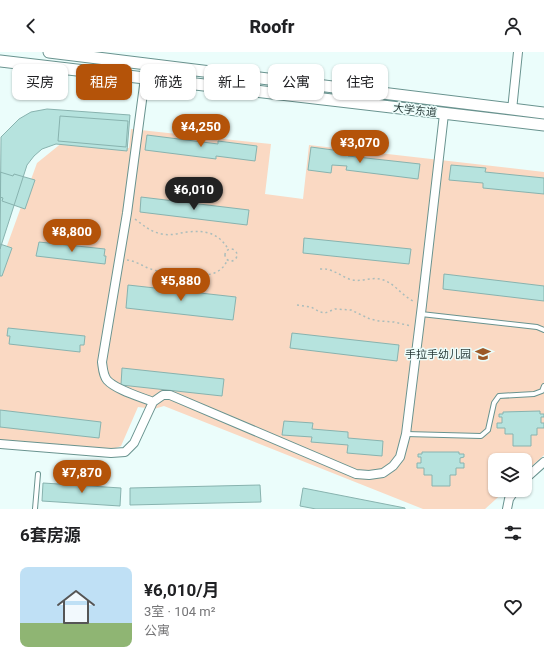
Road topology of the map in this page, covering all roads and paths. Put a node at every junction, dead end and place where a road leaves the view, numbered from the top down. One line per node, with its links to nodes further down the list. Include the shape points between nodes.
1 (49, 52): 7 (main road, 大学东道)
2 (518, 52): 7 (street)
3 (0, 61): 4 (main road, 大学东道)
4 (140, 77)
5 (196, 84): 9 (main road, 大学东道)
6 (142, 100): 11 (street)
7 (512, 110): 8 (main road, 大学东道)
8 (544, 113)
9 (444, 114): 10 (main road, 大学东道); 17 (street)
10 (544, 125)
11 (127, 213): 12 (path, via 151,231 164,235 203,232 224,241); 14 (street)
12 (228, 249): 13 (path, via 224,253); 13 (path, via 234,249 237,255 234,260)
13 (227, 260): 14 (path, via 226,266 222,269 208,274 183,269 170,272 153,270 129,260)
14 (119, 261): 21 (street, via 102,362 103,372 107,380 116,386)
15 (320, 269): 17 (path, via 332,270 350,279 382,279)
16 (297, 304): 18 (path, via 325,313 335,309 351,310 370,319 402,323)
17 (422, 309): 18 (street); 19 (lane)
18 (419, 329): 22 (street)
19 (544, 330)
20 (544, 386): 22 (lane, via 542,391 534,394 499,396 494,403 488,430 481,436)
21 (153, 402): 22 (street, via 170,395 356,474 383,473 393,466 400,457); 23 (street, via 134,443 124,452)
22 (406, 434)
23 (0, 444)
24 (544, 462): 25 (street)
25 (532, 473)
26 (38, 474): 28 (lane)
27 (510, 497): 29 (street)
28 (35, 509)
29 (507, 509)

